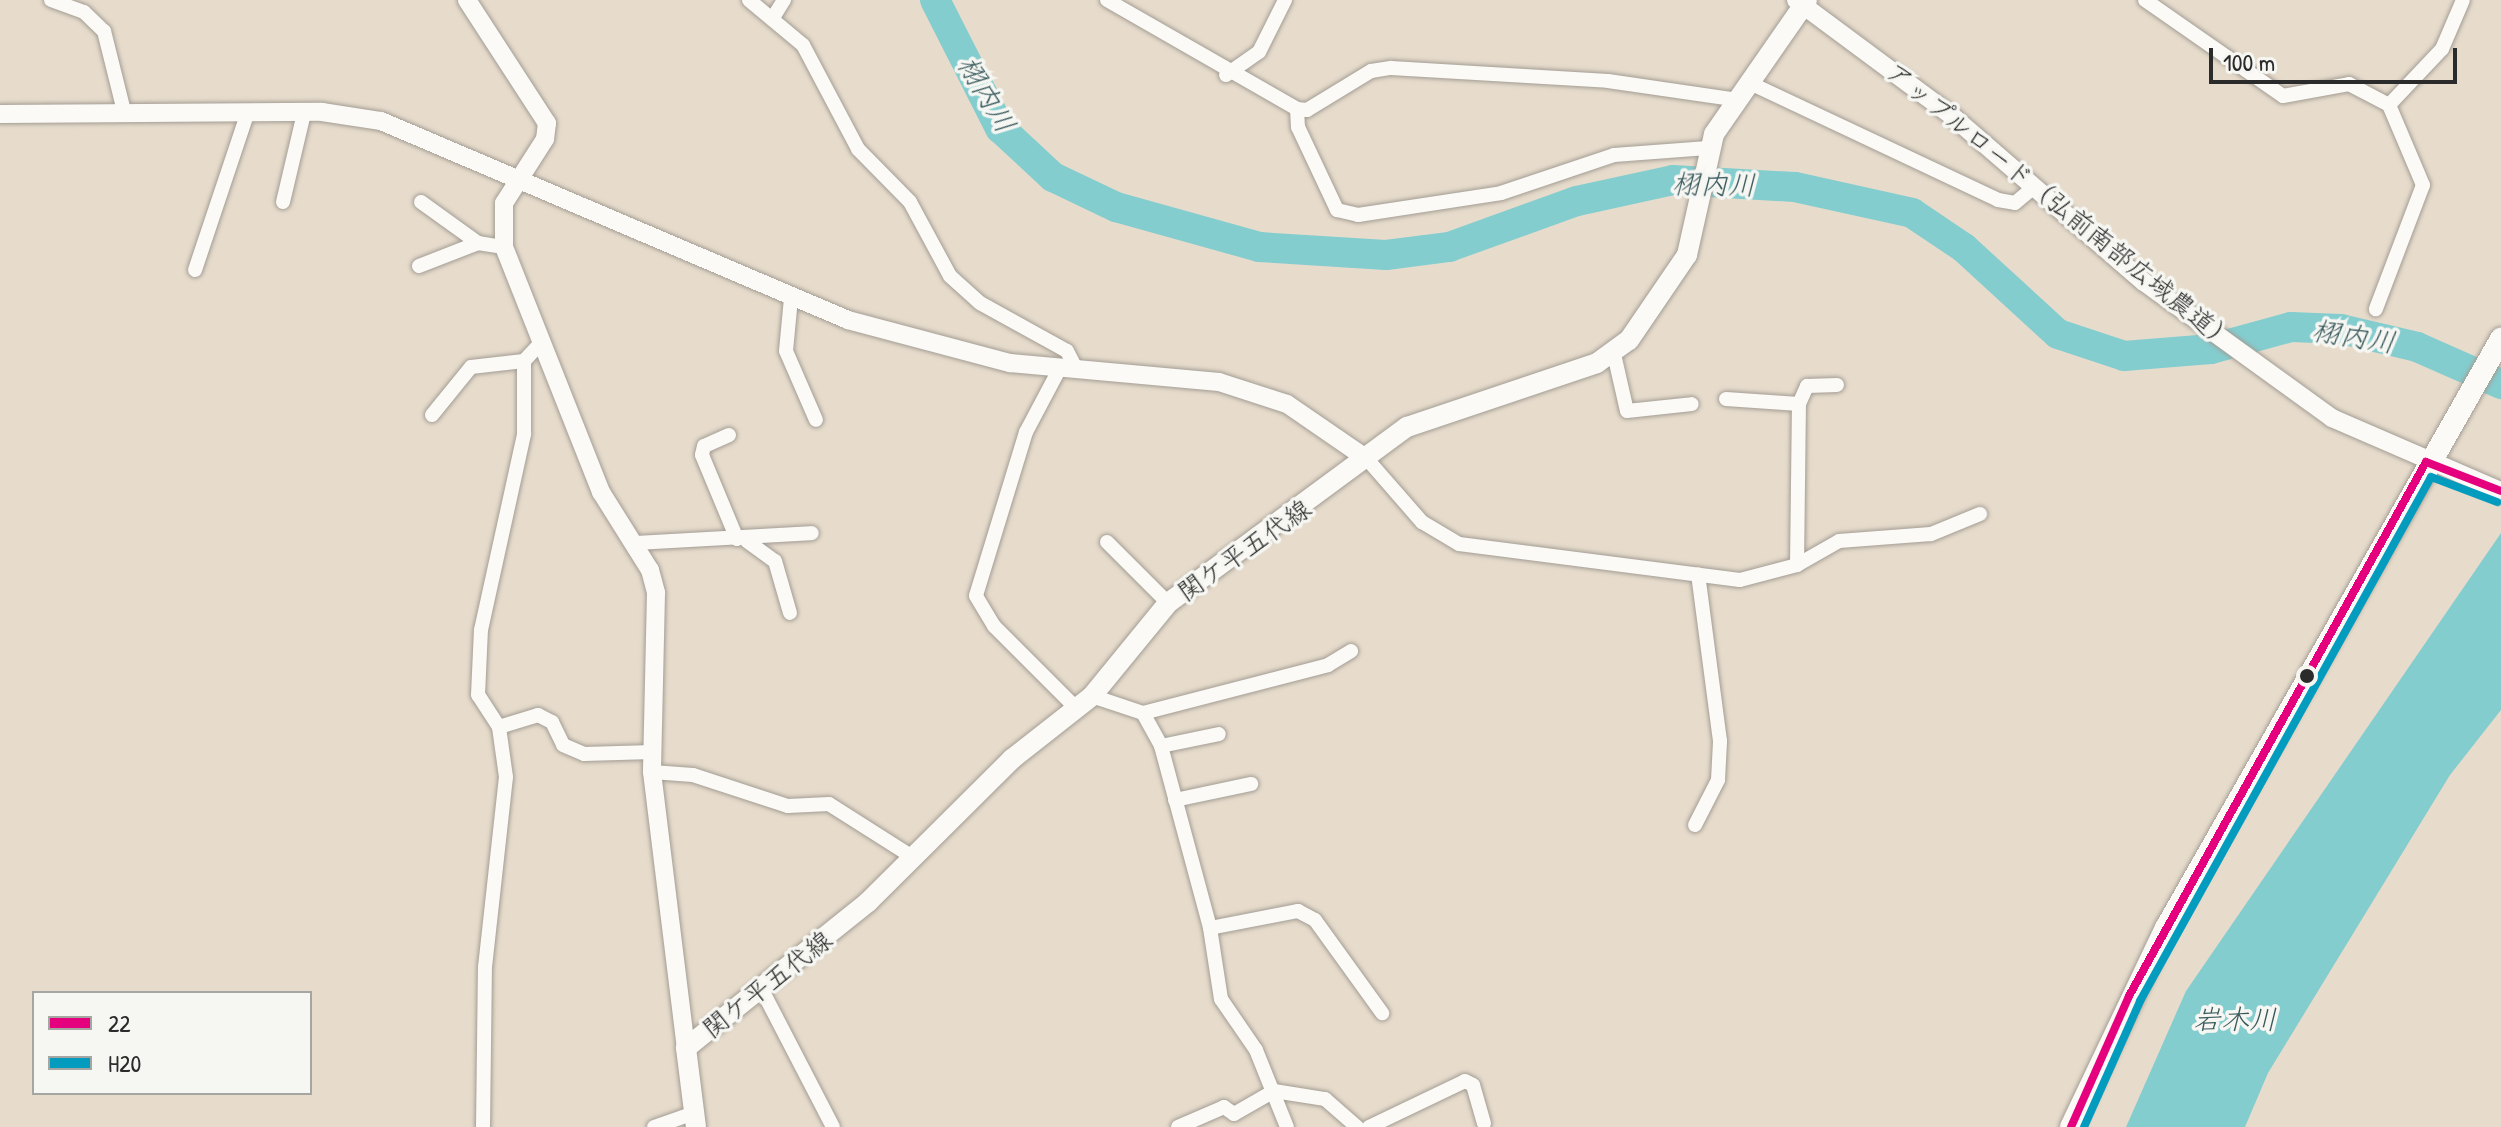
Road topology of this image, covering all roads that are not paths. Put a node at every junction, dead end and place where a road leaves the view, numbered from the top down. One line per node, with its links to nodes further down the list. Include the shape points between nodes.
1 (51, 0): 15 (street, via 84,12 104,31)
2 (467, 0): 20 (street, via 547,123 545,139)
3 (749, 0): 10 (street)
4 (784, 0): 10 (street)
5 (1107, 0): 11 (street)
6 (1285, 0): 11 (street, via 1259,52)
7 (2145, 0): 13 (street, via 2283,96 2349,84)
8 (2463, 0): 13 (street, via 2442,49)
9 (1803, 2): 12 (main road); 21 (street, アップルロード（弘前南部広域農道）)
10 (774, 16): 34 (street, via 803,45 858,149 910,202 950,276 980,303 1067,351)
11 (1226, 75): 14 (street)
12 (1745, 92): 14 (street, via 1391,68); 19 (main road); 21 (street, via 1998,200 2015,203)
13 (2389, 105): 29 (street, via 2423,185)
14 (1297, 109): 19 (street, via 1298,127 1337,210 1358,215 1501,193 1614,155)
15 (124, 111): 16 (street); 18 (street)
16 (248, 112): 17 (street); 27 (street)
17 (304, 113): 20 (street, via 425,135); 22 (street)
18 (0, 114)
19 (1707, 152): 32 (main road, via 1677,278)
20 (516, 179): 25 (street, via 504,203); 28 (street)
21 (2034, 187): 43 (street, アップルロード（弘前南部広域農道）, via 2203,326 2274,377 2348,427)
22 (283, 202)
23 (421, 202): 24 (street)
24 (478, 243): 25 (street); 26 (street)
25 (504, 247): 30 (street)
26 (419, 266)
27 (195, 270)
28 (791, 298): 34 (street, via 888,333 1010,363); 40 (street, via 786,351)
29 (2376, 309)
30 (538, 346): 33 (street); 49 (street, via 601,492)
31 (2497, 347): 43 (main road)
32 (1614, 354): 37 (street, via 1627,411); 42 (main road, 関ケ平五代線, via 1439,411)
33 (524, 361): 39 (street, via 471,367); 57 (street, via 524,434 481,630 478,695)
34 (1068, 366): 42 (street, via 1254,391 1323,424); 55 (street, via 1026,432 976,596 994,626)
35 (1837, 385): 38 (street, via 1807,386)
36 (1726, 399): 38 (street)
37 (1692, 404)
38 (1799, 404): 50 (street)
39 (432, 415)
40 (816, 420)
41 (729, 435): 47 (street, via 704,446 702,455)
42 (1367, 459): 51 (street, via 1422,522 1459,544); 52 (main road, 関ケ平五代線)
43 (2426, 462): 44 (street, アップルロード（弘前南部広域農道）); 80 (main road, via 2129,996)
44 (2501, 491)
45 (1980, 514): 50 (street, via 1931,534 1839,541)
46 (812, 533): 47 (street)
47 (742, 540): 49 (street); 53 (street, via 775,561)
48 (1107, 542): 52 (street)
49 (634, 543): 60 (street, via 656,593)
50 (1797, 565): 51 (street, via 1740,580)
51 (1698, 574): 64 (street, via 1720,741 1718,780)
52 (1168, 603): 55 (main road, 関ケ平五代線)
53 (790, 613)
54 (1351, 651): 56 (street, via 1328,665)
55 (1084, 702): 56 (street); 65 (main road, 関ケ平五代線, via 1012,759)
56 (1143, 713): 59 (street)
57 (499, 727): 60 (street, via 538,715 552,722 563,745 584,754); 73 (street, via 506,777 485,967)
58 (1219, 734): 59 (street)
59 (1161, 746): 63 (street)
60 (653, 752): 61 (street)
61 (652, 772): 65 (street, via 693,775 788,806 829,804); 69 (street)
62 (1251, 784): 63 (street)
63 (1175, 800): 66 (street)
64 (1695, 825)
65 (914, 858): 67 (main road, 関ケ平五代線)
66 (1210, 928): 68 (street, via 1298,911 1315,920); 70 (street, via 1221,999)
67 (762, 990): 69 (main road, 関ケ平五代線); 75 (street)
68 (1382, 1013)
69 (686, 1048): 71 (main road, 関ケ平五代線)
70 (1274, 1091): 76 (street, via 1234,1114 1224,1107); 77 (street); 78 (street, via 1325,1099)
71 (695, 1120): 74 (street)
72 (1484, 1123): 79 (street, via 1473,1085 1465,1081)
73 (483, 1127)
74 (654, 1127)
75 (833, 1127)
76 (1178, 1127)
77 (1287, 1127)
78 (1357, 1127)
79 (1369, 1127)
80 (2071, 1127)

